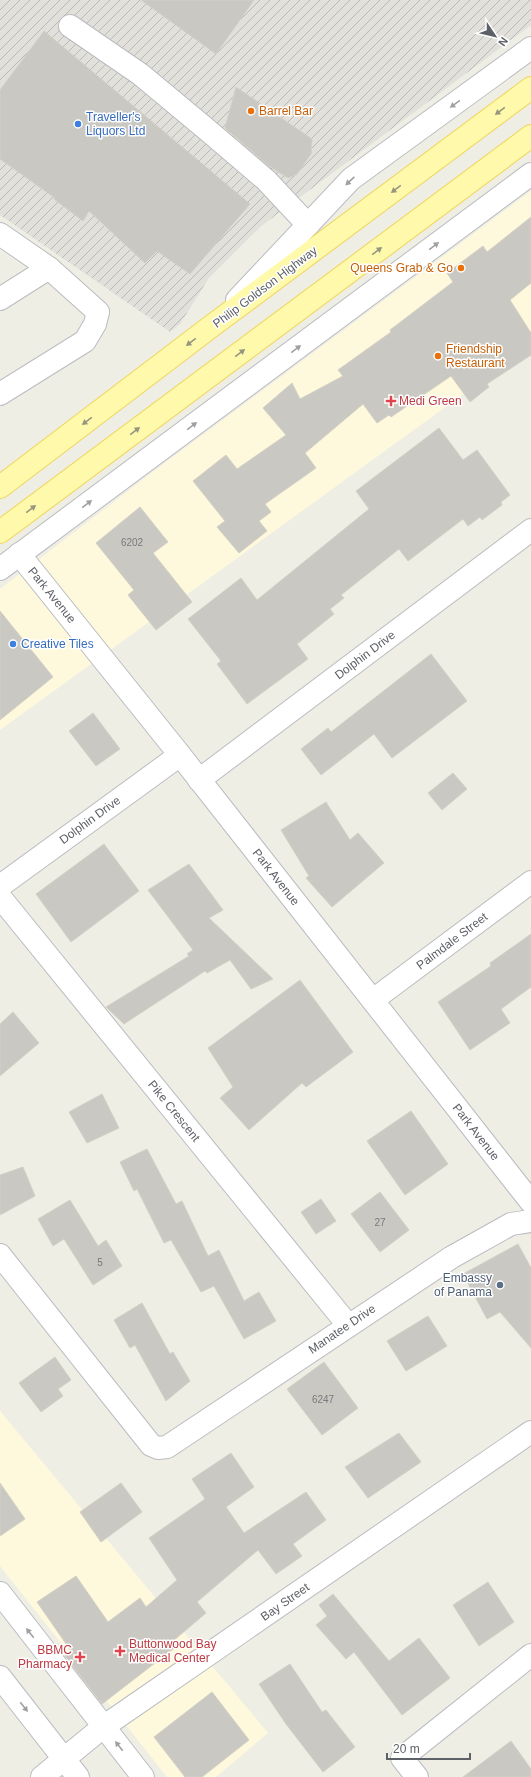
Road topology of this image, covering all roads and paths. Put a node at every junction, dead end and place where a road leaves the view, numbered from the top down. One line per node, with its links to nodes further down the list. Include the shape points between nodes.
1 (70, 26): 6 (street, via 140,74 205,128 266,180)
2 (531, 48): 6 (street, one-way to 6, via 351,179)
3 (531, 88): 10 (main road, Philip Goldson Highway, one-way to 10)
4 (531, 136): 14 (main road, one-way to 4)
5 (531, 174): 15 (street, one-way to 5)
6 (308, 225): 10 (street)
7 (0, 234): 8 (street)
8 (48, 268): 9 (street); 11 (street, via 98,312 95,324 85,341)
9 (0, 299)
10 (213, 325): 12 (main road, Philip Goldson Highway, one-way to 12)
11 (0, 394)
12 (0, 487)
13 (531, 530): 18 (street, Dolphin Drive)
14 (0, 532)
15 (19, 554): 16 (street); 17 (street, Park Avenue)
16 (0, 569)
17 (180, 755): 18 (street, Park Avenue); 20 (street, Dolphin Drive)
18 (199, 780): 22 (street, Park Avenue)
19 (531, 882): 22 (street, Palmdale Street)
20 (0, 886)
21 (0, 897): 26 (street, Pike Crescent)
22 (373, 1000): 23 (street, Park Avenue)
23 (531, 1202)
24 (531, 1221): 26 (street, Manatee Drive, via 512,1224 452,1256)
25 (0, 1256): 26 (street, Manatee Drive, via 151,1445 158,1448 167,1447)
26 (348, 1325)
27 (531, 1432): 31 (street, Bay Street)
28 (0, 1593): 31 (street, one-way to 28)
29 (531, 1655): 36 (street, via 402,1758)
30 (0, 1677): 32 (street, one-way to 32)
31 (104, 1727): 32 (street, Bay Street); 35 (street, one-way to 31)
32 (64, 1758): 33 (street, Bay Street); 34 (street)
33 (42, 1777)
34 (78, 1777)
35 (143, 1777)
36 (417, 1777)

